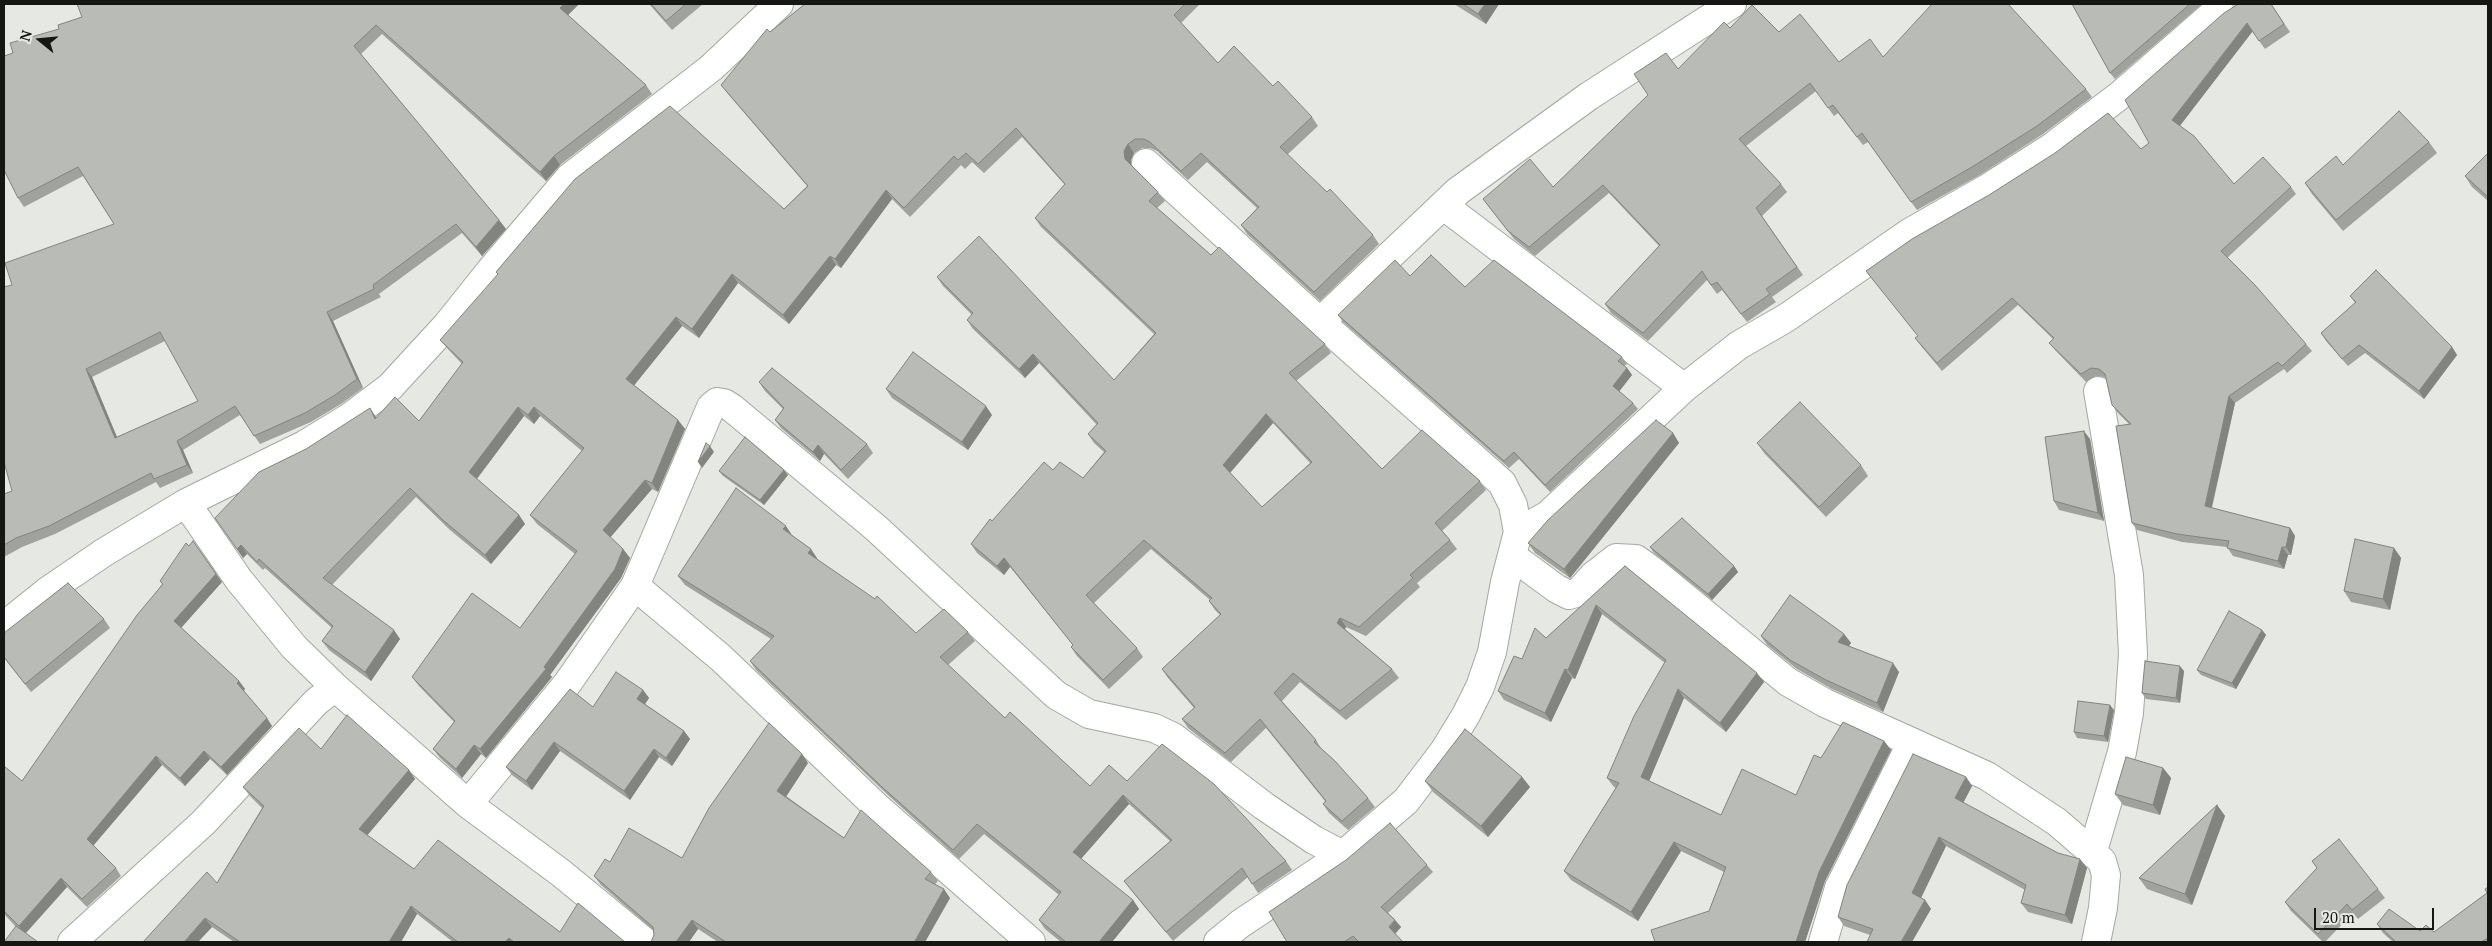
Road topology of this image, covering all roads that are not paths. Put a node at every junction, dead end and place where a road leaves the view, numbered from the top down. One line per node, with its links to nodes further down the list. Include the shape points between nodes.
1 (779, 4): 9 (street, via 711,68 570,177 447,326 390,387 304,446)
2 (1732, 4): 5 (street, via 1589,96 1458,192)
3 (2219, 9): 7 (street, via 2119,96 2052,147 1910,233 1786,318 1739,345)
4 (1146, 163): 6 (street)
5 (1444, 206): 6 (street); 7 (street)
6 (1320, 322): 10 (street, via 1502,483 1513,505)
7 (1684, 388): 10 (street)
8 (2098, 391): 16 (street, via 2129,575 2133,654 2129,713 2122,752)
9 (186, 503): 12 (street, via 57,584); 13 (street, via 245,587 294,647)
10 (1515, 544): 14 (street, via 1557,589 1569,595 1579,592 1616,558 1636,559 1788,682); 17 (street, via 1492,652 1466,715 1444,751 1406,801)
11 (635, 586): 15 (street, via 567,684); 17 (street, via 711,407 717,402 724,403 876,528 1056,695 1089,714 1154,728 1173,737 1264,806 1314,840); 20 (street, via 721,658 878,808)
12 (4, 626)
13 (335, 687): 15 (street); 18 (street, via 316,702 203,823)
14 (1912, 742): 16 (street, via 1987,776 2057,822); 22 (street, via 1839,888)
15 (468, 804): 19 (street, via 561,873)
16 (2093, 851): 23 (street, via 2102,861 2106,875)
17 (1343, 855): 21 (street)
18 (73, 942)
19 (645, 942)
20 (1031, 942)
21 (1218, 942)
22 (1823, 942)
23 (2096, 942)

